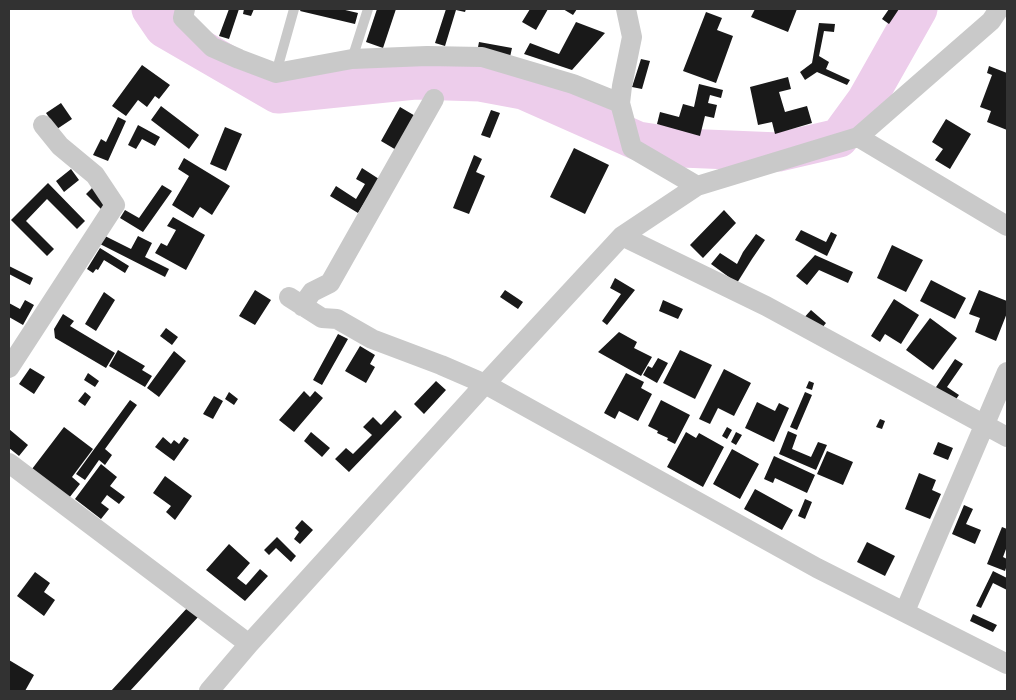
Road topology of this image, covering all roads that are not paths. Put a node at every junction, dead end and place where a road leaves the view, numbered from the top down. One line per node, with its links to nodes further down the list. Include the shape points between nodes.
1 (185, 9): 7 (street, via 183,18 212,47)
2 (294, 9): 7 (lane)
3 (368, 9): 6 (lane)
4 (626, 9): 9 (street, via 632,37)
5 (999, 19): 11 (street)
6 (352, 59): 7 (street); 9 (street, via 482,57 573,84)
7 (276, 73)
8 (434, 98): 17 (street, via 330,283 296,301 322,318 337,319 372,339)
9 (620, 103): 12 (street, via 632,148)
10 (43, 125): 15 (street, via 60,146 95,175 116,204)
11 (858, 137): 12 (street); 13 (street)
12 (697, 186): 14 (street)
13 (1007, 226)
14 (622, 236): 17 (street); 18 (street, via 766,306)
15 (9, 368)
16 (1007, 372): 18 (street)
17 (485, 384): 21 (street, via 817,568); 22 (street)
18 (984, 426): 19 (street); 21 (street)
19 (1007, 438)
20 (9, 463): 22 (street)
21 (905, 611): 23 (street)
22 (249, 644): 24 (street)
23 (1007, 664)
24 (209, 691)

